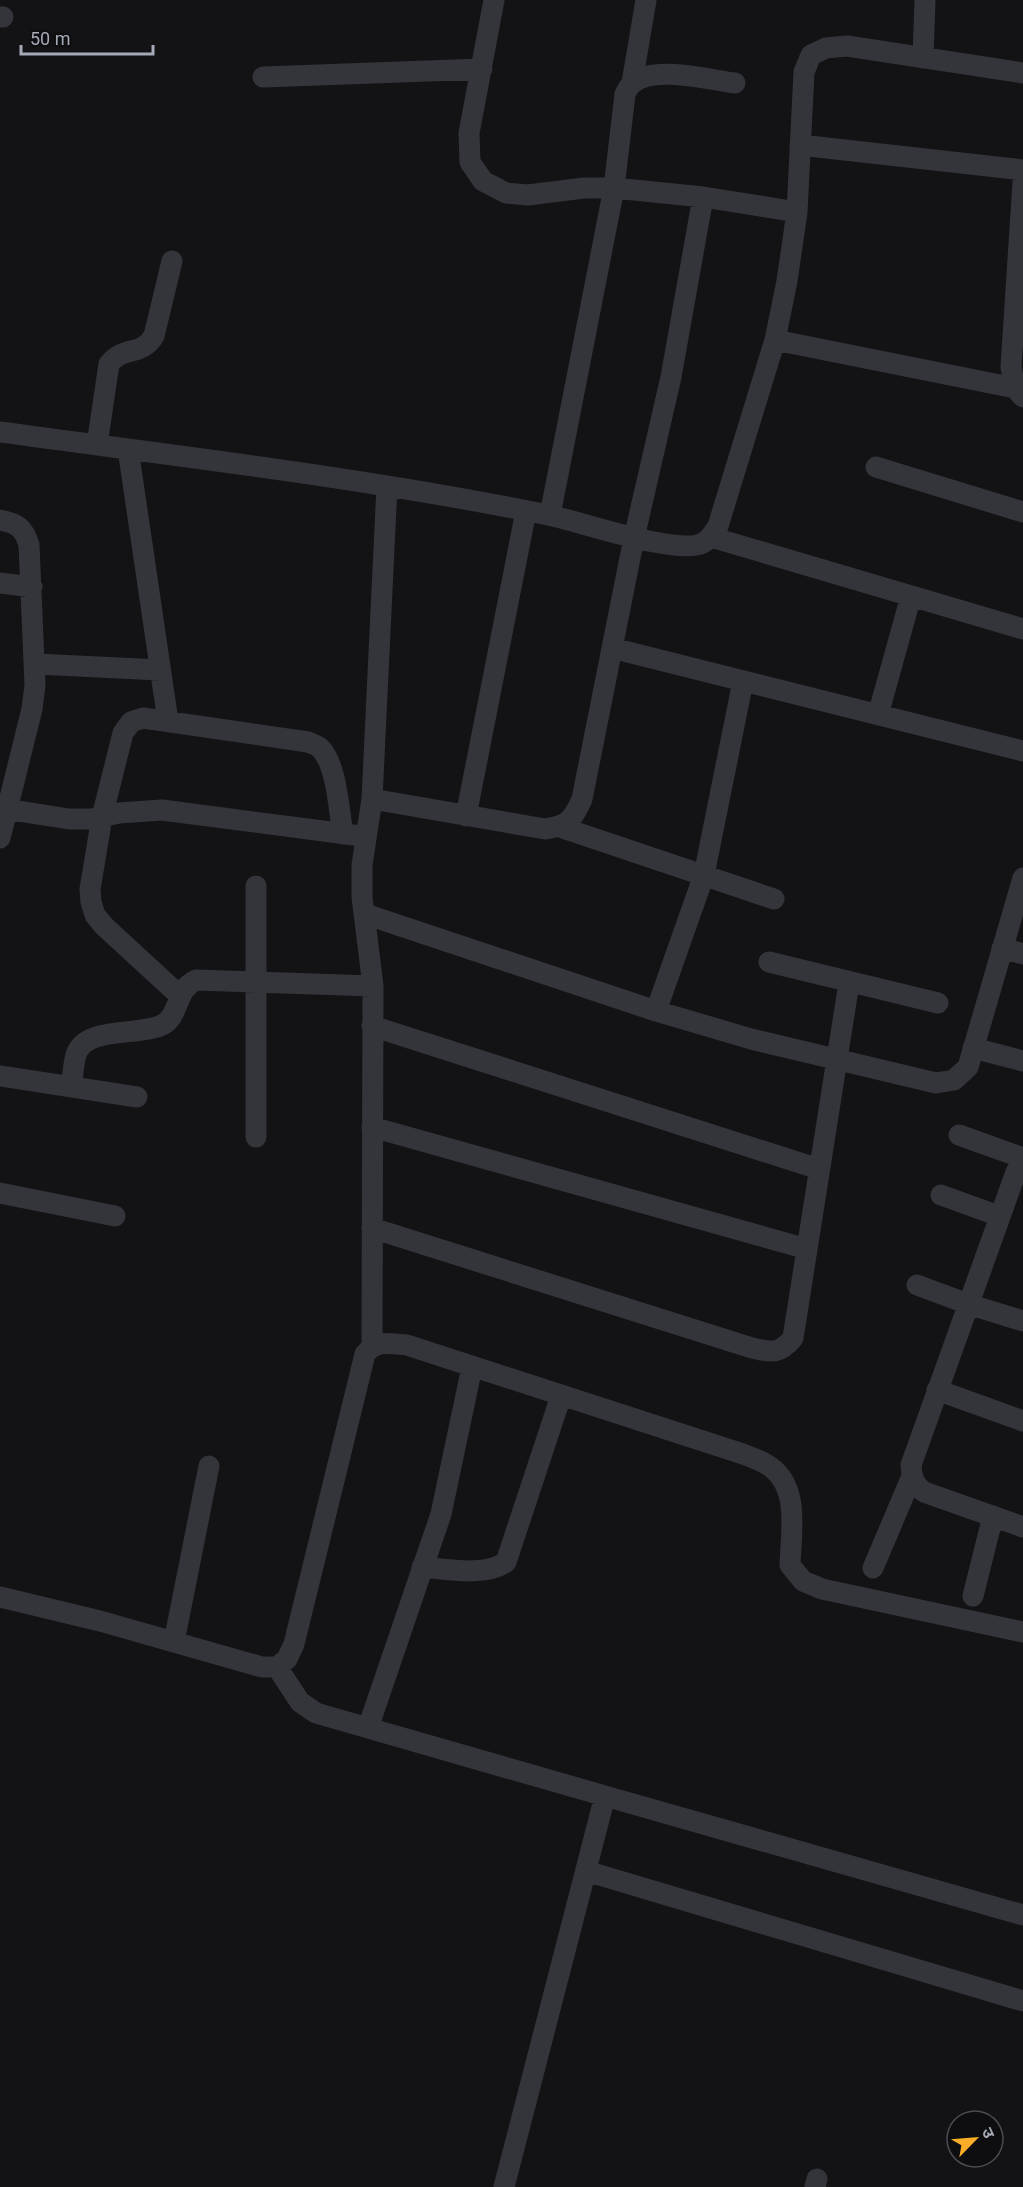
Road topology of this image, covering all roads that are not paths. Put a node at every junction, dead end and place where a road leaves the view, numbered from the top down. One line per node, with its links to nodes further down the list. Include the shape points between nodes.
1 (494, 0): 5 (street)
2 (646, 0): 8 (street)
3 (925, 0): 4 (street)
4 (922, 58): 6 (street); 10 (street, via 848,46 826,48 811,55 804,72)
5 (482, 69): 7 (street); 13 (street, via 469,133 470,162 483,181 506,193 528,195)
6 (1023, 73)
7 (263, 77)
8 (632, 83): 9 (street, via 662,74); 13 (street, via 625,94)
9 (735, 83)
10 (800, 145): 11 (street); 15 (street)
11 (1023, 170)
12 (1023, 182): 18 (street, via 1011,367)
13 (614, 188): 14 (street); 26 (street)
14 (703, 197): 15 (street); 29 (street, via 671,377)
15 (797, 212): 17 (street)
16 (172, 261): 20 (street, via 154,336 142,349 116,356 110,364)
17 (775, 340): 18 (street); 28 (street, via 718,526)
18 (1019, 393)
19 (0, 432): 20 (street)
20 (97, 445): 21 (street)
21 (128, 449): 23 (street); 36 (street)
22 (876, 467): 25 (street)
23 (387, 486): 24 (street); 41 (street)
24 (526, 511): 26 (street); 43 (street)
25 (1023, 512)
26 (550, 515): 29 (street)
27 (0, 520): 31 (street, via 20,526 25,533)
28 (711, 537): 29 (street, via 688,546); 32 (street)
29 (634, 538): 34 (street)
30 (0, 583): 31 (street)
31 (32, 587): 35 (street)
32 (910, 596): 33 (street); 38 (street)
33 (1023, 629)
34 (612, 648): 37 (street); 45 (street, via 582,799 575,815)
35 (36, 664): 36 (street); 42 (street, via 32,709)
36 (160, 670): 39 (street)
37 (743, 681): 38 (street); 49 (street)
38 (878, 715): 40 (street)
39 (168, 721): 44 (street, via 143,718 127,727); 46 (street, via 308,742 319,747 332,772)
40 (1023, 751)
41 (372, 799): 43 (street); 47 (street)
42 (4, 809): 44 (street, via 69,819); 48 (street)
43 (466, 816): 45 (street, via 545,829)
44 (102, 817): 46 (street, via 162,810); 60 (street, via 90,889 95,915)
45 (560, 827): 49 (street)
46 (343, 834): 47 (street)
47 (367, 837): 53 (street, via 362,865)
48 (0, 838)
49 (704, 875): 52 (street); 62 (street)
50 (1023, 878): 54 (street)
51 (256, 886): 57 (street)
52 (774, 899)
53 (365, 914): 59 (street); 62 (street)
54 (1002, 948): 55 (street); 64 (street)
55 (1023, 954)
56 (769, 962): 58 (street)
57 (258, 982): 59 (street); 60 (street, via 195,980); 72 (street)
58 (849, 983): 61 (street); 65 (street)
59 (373, 986): 63 (street)
60 (180, 995): 68 (street, via 166,1023 85,1042 76,1053)
61 (939, 1004)
62 (656, 1011): 65 (street)
63 (372, 1026): 70 (street); 74 (street)
64 (974, 1047): 65 (street, via 968,1067 954,1080 936,1083); 66 (street)
65 (836, 1059): 74 (street)
66 (1023, 1061)
67 (0, 1076): 68 (street)
68 (71, 1087): 69 (street)
69 (137, 1097)
70 (372, 1127): 79 (street); 80 (street)
71 (958, 1135): 73 (street)
72 (256, 1137)
73 (1023, 1160): 78 (street)
74 (819, 1169): 80 (street)
75 (0, 1193): 77 (street)
76 (941, 1195): 78 (street)
77 (115, 1216)
78 (999, 1216): 82 (street)
79 (372, 1228): 80 (street, via 771,1352 785,1348 793,1338); 84 (street)
80 (807, 1249)
81 (917, 1285): 82 (street)
82 (968, 1304): 83 (street); 86 (street)
83 (1023, 1321)
84 (372, 1346): 85 (street, via 407,1345); 99 (street, via 365,1354 294,1644 287,1659)
85 (472, 1367): 87 (street); 93 (street, via 441,1514)
86 (936, 1390): 88 (street); 90 (street, via 911,1466)
87 (561, 1396): 93 (street, via 506,1562 485,1571); 97 (street, via 767,1464 784,1481 791,1503 790,1565 803,1581 822,1589)
88 (1023, 1421)
89 (209, 1466): 98 (street)
90 (912, 1476): 91 (street, via 924,1492); 94 (street)
91 (993, 1516): 92 (street); 95 (street)
92 (1023, 1527)
93 (422, 1567): 100 (street)
94 (873, 1568)
95 (972, 1596)
96 (0, 1597): 98 (street)
97 (1023, 1632)
98 (174, 1642): 99 (street, via 262,1667)
99 (277, 1667): 100 (street, via 300,1702 316,1713)
100 (368, 1728): 101 (street)
101 (605, 1796): 102 (street); 103 (street)
102 (586, 1871): 104 (street); 105 (street)
103 (1023, 1915)
104 (1023, 2001)
105 (504, 2187)

